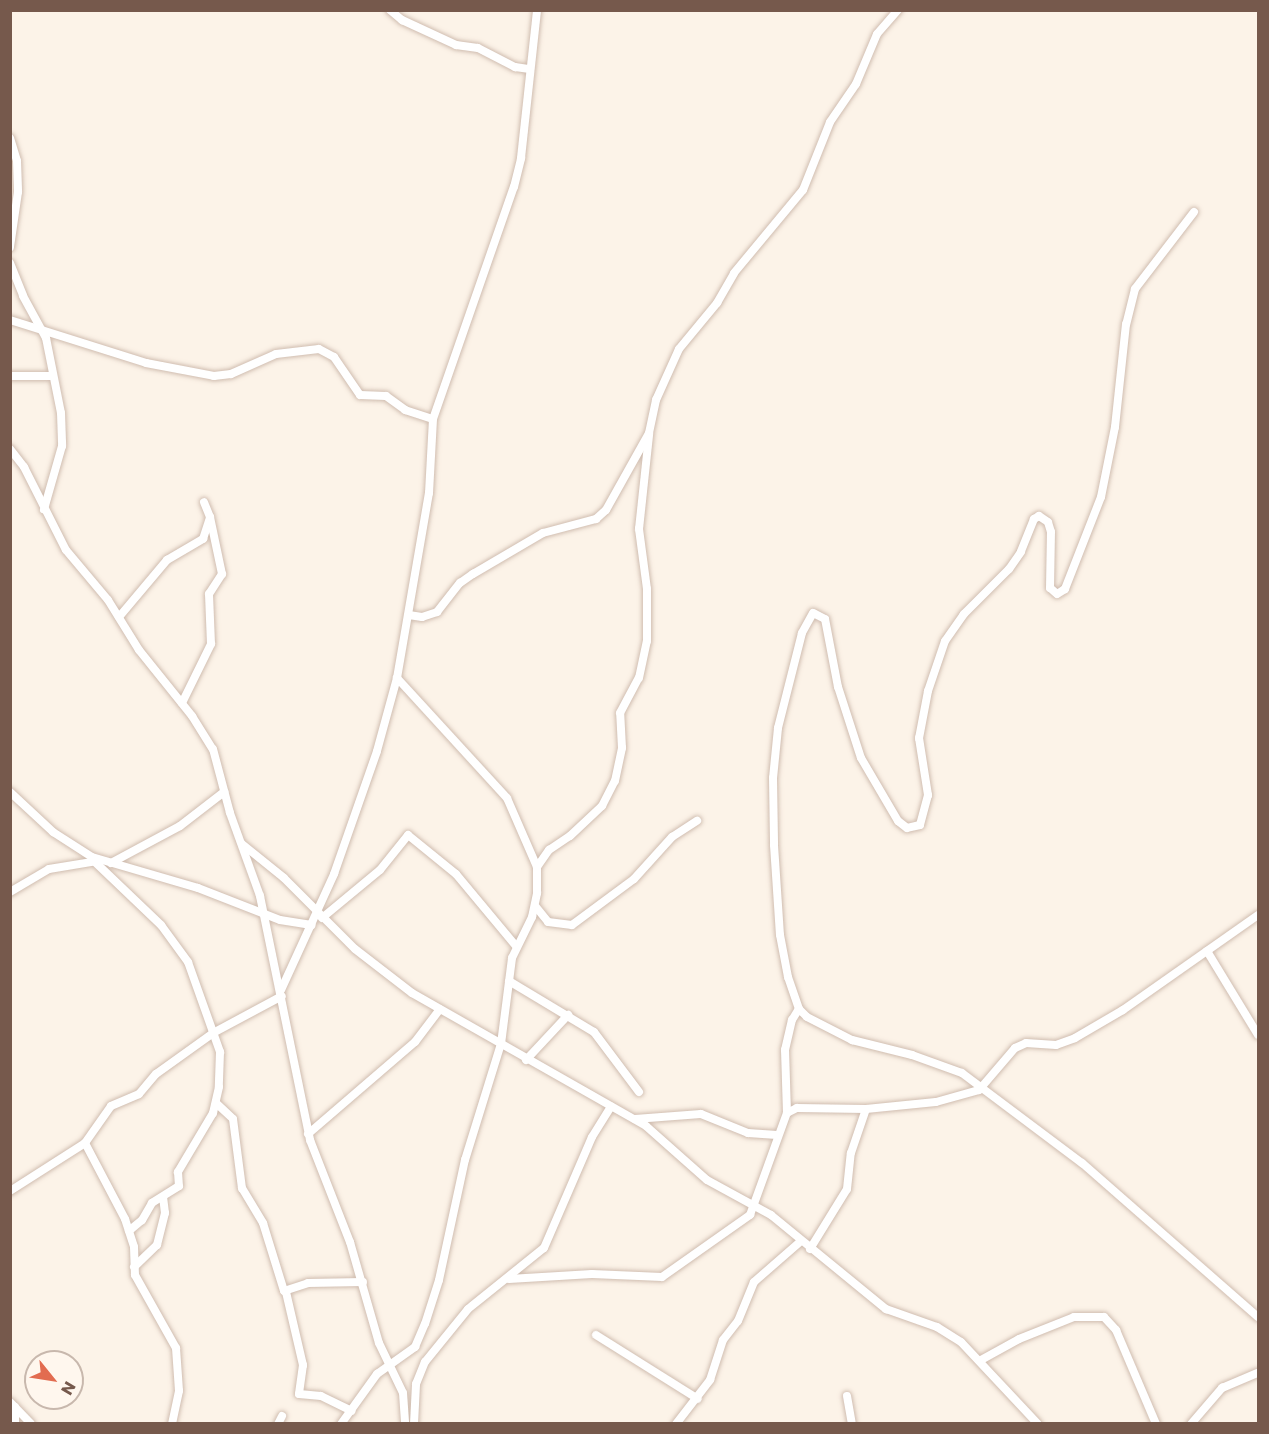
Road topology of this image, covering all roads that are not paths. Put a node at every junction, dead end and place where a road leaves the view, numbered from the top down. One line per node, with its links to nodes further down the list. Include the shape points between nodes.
1 (390, 10): 4 (street, via 402,20 456,45 478,48 515,67)
2 (537, 10): 4 (street)
3 (898, 10): 14 (street, via 877,34 856,84 834,114 803,190 734,273 712,309 679,349 656,400)
4 (530, 69): 13 (street, via 514,187)
5 (10, 138): 7 (street, via 17,161 18,192)
6 (1194, 212): 41 (street, via 1135,288 1126,324 1115,427 1101,497 1065,589 1057,594 1050,588 1051,532 1048,522 1039,516 1009,569 964,614 945,641 923,712 919,738 927,806 925,817 914,829 898,821 851,737 825,619 813,613 807,620 778,728 773,778 780,935)
7 (10, 247)
8 (10, 263): 10 (street)
9 (10, 320): 10 (street)
10 (41, 327): 12 (street); 13 (street, via 128,358 214,376 231,374 276,354 319,349 334,357 360,395 381,395 405,410)
11 (10, 376): 12 (street)
12 (52, 376): 17 (street, via 63,430)
13 (433, 419): 19 (street, via 429,493)
14 (649, 433): 19 (street, via 602,515 539,535 465,579 437,612 422,617); 29 (street, via 639,529 647,589 646,648 639,678 620,713 622,748 617,772 602,806 549,850)
15 (10, 449): 17 (street)
16 (204, 502): 18 (street)
17 (44, 509): 20 (street, via 66,550)
18 (210, 517): 20 (street, via 203,539 167,560); 22 (street, via 222,574 209,594 211,644)
19 (409, 615): 21 (street)
20 (119, 617): 22 (street, via 147,662)
21 (397, 678): 29 (street, via 507,798); 33 (street, via 377,751)
22 (182, 703): 24 (street, via 213,749)
23 (10, 792): 27 (street, via 53,832)
24 (224, 792): 26 (street); 28 (street, via 180,826)
25 (697, 821): 31 (street, via 682,827 634,879 572,925 548,922)
26 (241, 843): 32 (street); 33 (street, via 284,878)
27 (97, 861): 28 (street); 30 (street, via 49,869); 43 (street, via 161,925 189,962)
28 (111, 863): 32 (street, via 198,888)
29 (537, 867): 31 (street)
30 (10, 892)
31 (536, 907): 36 (street)
32 (264, 915): 35 (street); 39 (street)
33 (320, 915): 35 (street); 36 (street, via 380,870 408,835 456,874); 40 (street, via 378,968)
34 (1258, 915): 37 (street)
35 (312, 925): 39 (street)
36 (516, 946): 38 (street)
37 (1207, 951): 44 (street); 47 (street, via 1123,1010 1075,1038 1056,1045 1020,1045 1004,1059)
38 (509, 981): 42 (street); 45 (street)
39 (281, 993): 43 (street); 54 (street)
40 (440, 1009): 45 (street); 54 (street, via 415,1042)
41 (799, 1009): 47 (street, via 825,1029 946,1066); 52 (street, via 784,1050)
42 (568, 1015): 46 (street); 48 (street, via 596,1035)
43 (213, 1033): 49 (street, via 220,1062); 56 (street, via 156,1074 139,1094 110,1106)
44 (1258, 1035)
45 (501, 1044): 46 (street); 70 (street, via 465,1160 428,1314 415,1347)
46 (526, 1060): 50 (street)
47 (984, 1088): 51 (street, via 936,1102); 67 (street, via 1082,1163)
48 (639, 1092)
49 (216, 1103): 58 (street, via 178,1172 179,1186); 66 (street, via 233,1119 242,1188 263,1223 277,1278)
50 (611, 1107): 53 (street); 64 (street, via 592,1137 549,1241)
51 (866, 1109): 52 (street, via 803,1108); 62 (street, via 851,1153 847,1189)
52 (787, 1113): 55 (street)
53 (635, 1119): 55 (street, via 700,1114 748,1133); 59 (street, via 707,1180)
54 (308, 1134): 65 (street)
55 (777, 1135): 59 (street)
56 (85, 1143): 57 (street); 60 (street)
57 (10, 1191)
58 (163, 1197): 60 (street, via 152,1203 142,1220); 63 (street, via 165,1212 157,1245)
59 (756, 1205): 61 (street); 64 (street, via 745,1218 662,1277 592,1274)
60 (129, 1230): 63 (street)
61 (801, 1241): 62 (street); 73 (street, via 754,1282)
62 (810, 1249): 69 (street, via 886,1309 944,1330)
63 (134, 1267): 78 (street, via 177,1348 180,1391)
64 (509, 1280): 81 (street, via 468,1309 425,1362 416,1384)
65 (363, 1282): 66 (street, via 308,1283); 70 (street, via 379,1343)
66 (286, 1292): 75 (street, via 303,1365 300,1394 321,1396)
67 (1258, 1317)
68 (596, 1335): 73 (street)
69 (981, 1360): 84 (street); 85 (street, via 1018,1339 1074,1317 1104,1317 1116,1330)
70 (390, 1368): 75 (street, via 377,1374); 80 (street, via 403,1393)
71 (1258, 1373): 86 (street, via 1222,1388)
72 (847, 1396): 83 (street)
73 (698, 1399): 82 (street)
74 (13, 1405): 76 (street); 77 (street)
75 (352, 1411): 79 (street)
76 (15, 1424)
77 (31, 1424)
78 (172, 1424)
79 (341, 1424)
80 (405, 1424)
81 (414, 1424)
82 (676, 1424)
83 (852, 1424)
84 (1038, 1424)
85 (1156, 1424)
86 (1191, 1424)

